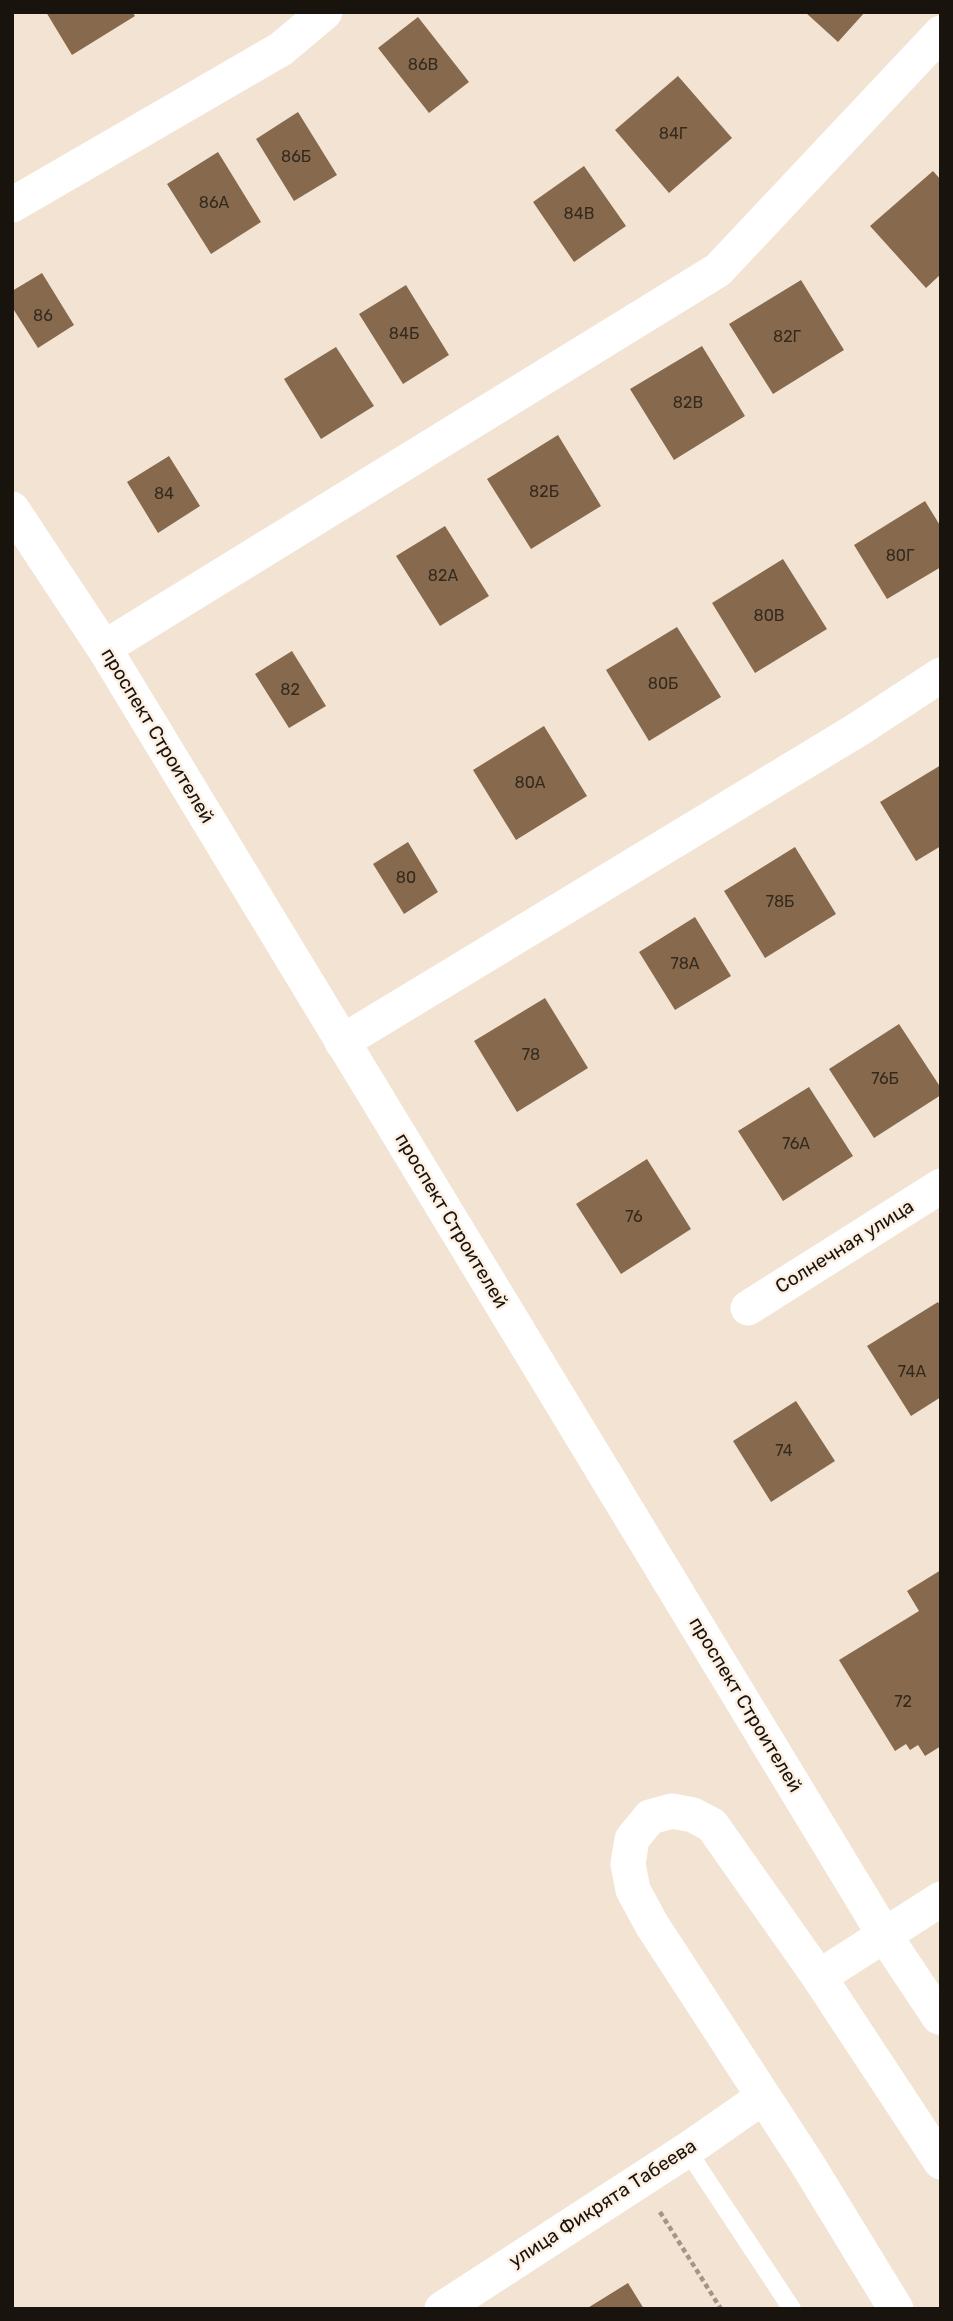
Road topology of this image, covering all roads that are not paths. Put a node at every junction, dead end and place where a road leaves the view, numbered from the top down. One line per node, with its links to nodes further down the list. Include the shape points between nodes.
1 (325, 12): 3 (street, via 281,49)
2 (941, 33): 5 (street, via 718,270)
3 (12, 205)
4 (12, 509): 5 (street, проспект Строителей)
5 (104, 648): 7 (street, проспект Строителей)
6 (941, 675): 7 (street)
7 (342, 1042): 11 (street, проспект Строителей)
8 (941, 1186): 9 (street, Солнечная улица)
9 (748, 1308)
10 (941, 1899): 11 (street)
11 (885, 1936): 12 (street); 13 (street, проспект Строителей)
12 (819, 1977): 14 (street, via 712,1825 673,1811 650,1816 632,1839 628,1864 633,1890); 16 (street)
13 (940, 2018)
14 (763, 2097): 15 (street, улица Фикрята Табеева); 19 (street)
15 (687, 2150): 17 (street, улица Фикрята Табеева); 18 (lane)
16 (941, 2162)
17 (442, 2309)
18 (792, 2309)
19 (896, 2309)

